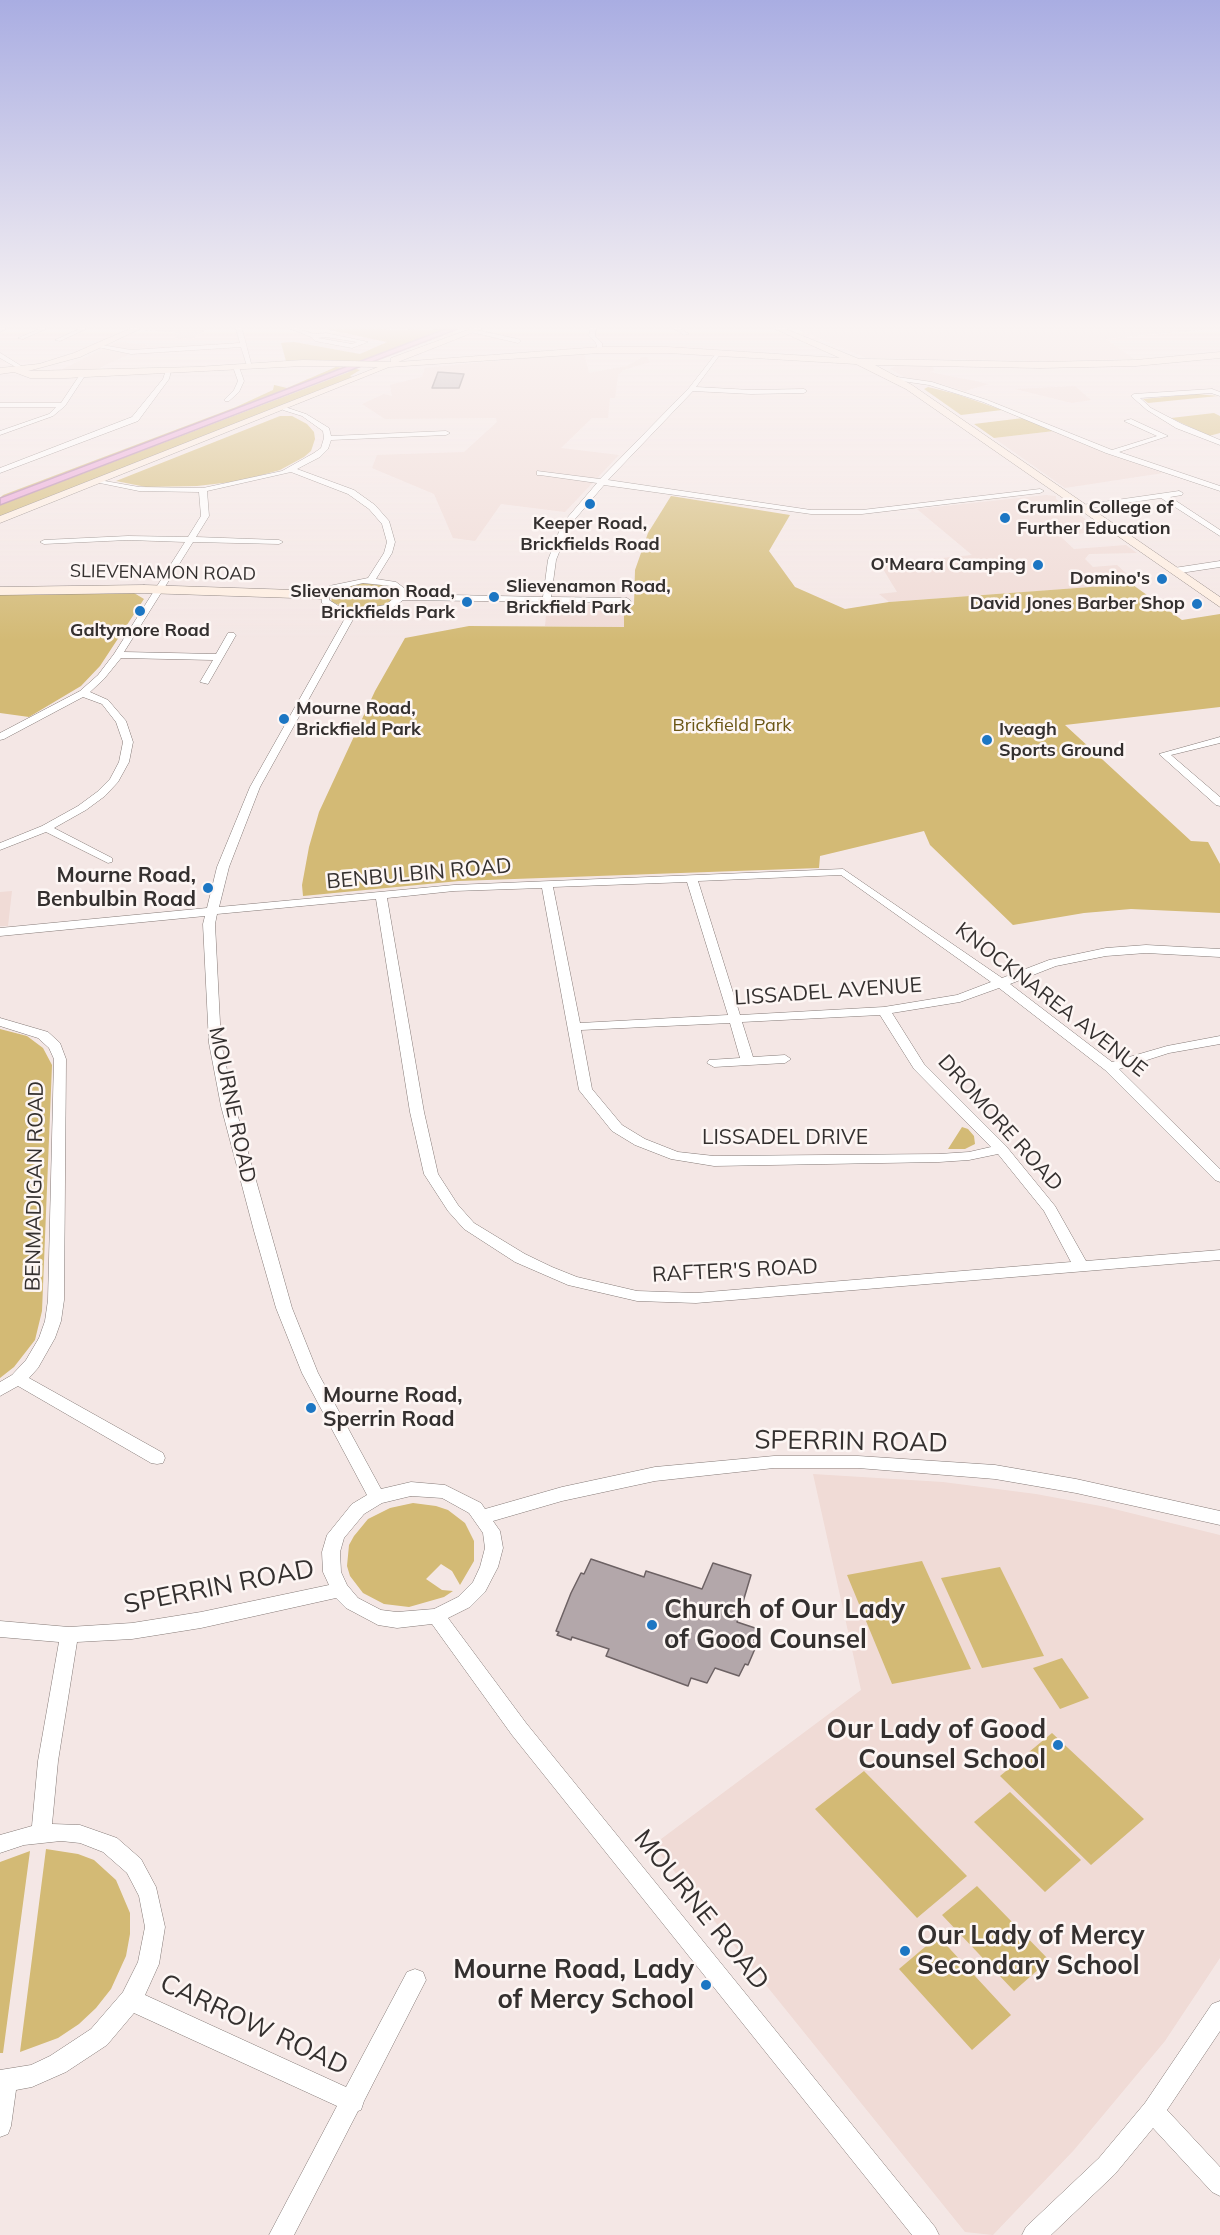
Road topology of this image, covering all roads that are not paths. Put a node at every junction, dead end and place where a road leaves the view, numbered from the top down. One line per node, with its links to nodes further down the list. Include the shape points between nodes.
1 (98, 433): 14 (street)
2 (223, 433): 17 (main road)
3 (327, 433): 10 (street)
4 (439, 433): 10 (street)
5 (649, 433): 18 (street)
6 (976, 433): 25 (main road)
7 (1066, 433): 12 (street)
8 (1158, 433): 12 (street, via 1164,436)
9 (1197, 433): 11 (street)
10 (328, 438): 13 (street, via 324,449)
11 (1220, 443)
12 (1112, 452): 19 (street)
13 (293, 470): 21 (street); 33 (street, via 351,492 386,523 391,542)
14 (0, 471)
15 (540, 472): 18 (street)
16 (1220, 480): 19 (street)
17 (99, 482): 21 (street, via 139,489); 26 (main road)
18 (602, 482): 22 (street, via 775,508 838,513); 38 (street, via 560,536)
19 (1207, 484): 20 (street)
20 (1220, 489)
21 (203, 490): 28 (street, via 205,516)
22 (1040, 491)
23 (1179, 493): 24 (street)
24 (1162, 495): 25 (street); 27 (street)
25 (1082, 507): 32 (main road)
26 (0, 520)
27 (1220, 534)
28 (192, 539): 29 (street, via 86,538); 30 (street); 34 (street)
29 (44, 542)
30 (279, 542)
31 (1220, 564): 32 (street)
32 (1174, 571): 40 (main road)
33 (371, 580): 36 (street, via 338,585); 37 (street, via 393,584 401,590)
34 (158, 589): 35 (main road, SLIEVENAMON ROAD); 36 (main road, SLIEVENAMON ROAD); 43 (street)
35 (0, 591)
36 (325, 595): 41 (street, via 325,601 333,607)
37 (401, 597): 38 (street, via 534,601); 41 (street, via 388,607)
38 (547, 598): 39 (street)
39 (627, 601)
40 (1220, 603)
41 (353, 612): 57 (street, MOURNE ROAD, via 255,787 223,867)
42 (231, 635): 44 (street)
43 (118, 655): 44 (street); 46 (street)
44 (217, 657): 45 (street)
45 (205, 682)
46 (83, 693): 47 (street); 50 (street, via 113,709 125,731 128,751 114,780 101,794)
47 (0, 738)
48 (1220, 740): 49 (street, via 1164,754)
49 (1220, 803)
50 (46, 828): 51 (street); 52 (street)
51 (0, 847)
52 (108, 860)
53 (843, 872): 54 (street, BENBULBIN ROAD); 60 (street, KNOCKNAREA AVENUE)
54 (692, 880): 55 (street, BENBULBIN ROAD); 62 (street)
55 (547, 884): 56 (street, BENBULBIN ROAD); 64 (street, LISSADEL DRIVE)
56 (381, 896): 57 (street, BENBULBIN ROAD); 73 (street, RAFTER'S ROAD, via 431,1174 469,1226 520,1258 594,1287 670,1298)
57 (210, 912): 58 (street, BENBULBIN ROAD); 77 (street, MOURNE ROAD, via 215,1043 261,1231 284,1308 310,1373)
58 (0, 932)
59 (1220, 953): 60 (street, LISSADEL AVENUE, via 1106,952 1053,963)
60 (1001, 983): 61 (street, LISSADEL AVENUE, via 947,1002); 69 (street, KNOCKNAREA AVENUE)
61 (884, 1011): 62 (street, LISSADEL AVENUE); 70 (street, DROMORE ROAD, via 919,1066)
62 (737, 1019): 64 (street, LISSADEL AVENUE); 67 (street)
63 (0, 1022): 74 (street, BENMADIGAN ROAD, via 43,1035 55,1046 60,1059 56,1300 47,1338)
64 (574, 1027): 70 (street, LISSADEL DRIVE, via 583,1078 592,1098 617,1128 676,1156 714,1161 906,1159 969,1156)
65 (1220, 1040): 69 (street)
66 (785, 1059): 67 (street)
67 (748, 1061): 68 (street)
68 (714, 1063)
69 (1110, 1067): 71 (street, KNOCKNAREA AVENUE)
70 (1001, 1149): 73 (street, DROMORE ROAD, via 1050,1209)
71 (1220, 1177)
72 (1220, 1255): 73 (street, RAFTER'S ROAD)
73 (1081, 1266)
74 (18, 1380): 75 (street, BENMADIGAN ROAD); 76 (street)
75 (0, 1390)
76 (157, 1458)
77 (377, 1497): 78 (street, via 411,1489 445,1492 460,1498); 80 (street, via 358,1509 336,1535 332,1572)
78 (483, 1517): 79 (street, SPERRIN ROAD, via 562,1494 655,1474 774,1462 858,1462 995,1472); 81 (street, via 494,1548 489,1567 479,1587 464,1602)
79 (1220, 1518)
80 (340, 1590): 81 (street, via 352,1603 378,1617 397,1620); 83 (street, SPERRIN ROAD, via 157,1628)
81 (436, 1616): 95 (street, MOURNE ROAD, via 519,1729)
82 (0, 1629): 83 (street, SPERRIN ROAD)
83 (69, 1635): 84 (street, via 48,1761)
84 (41, 1833): 85 (street, CARROW ROAD); 87 (street, CARROW ROAD, via 80,1834 110,1845 134,1866 149,1894 154,1927 148,1964)
85 (0, 1844)
86 (416, 1980): 90 (street, CARROW ROAD)
87 (131, 2000): 89 (street, CARROW ROAD, via 99,2037 67,2059 32,2076); 90 (street, CARROW ROAD)
88 (1220, 2012): 91 (street)
89 (3, 2082): 92 (street, CARROW ROAD)
90 (353, 2102): 94 (street, CARROW ROAD)
91 (1153, 2111): 93 (street); 96 (street, via 1107,2166)
92 (0, 2126)
93 (1220, 2184)
94 (281, 2235)
95 (927, 2235)
96 (1034, 2235)

